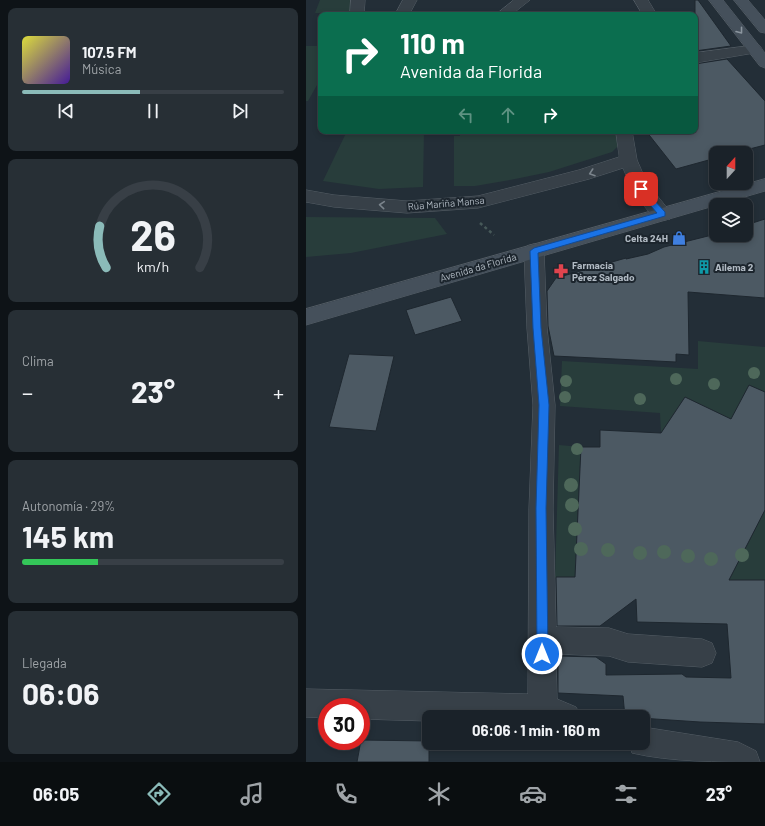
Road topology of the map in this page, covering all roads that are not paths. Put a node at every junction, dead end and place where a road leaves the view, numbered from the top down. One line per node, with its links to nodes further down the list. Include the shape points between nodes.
1 (358, 0): 8 (street)
2 (410, 0): 9 (street)
3 (523, 0): 7 (street)
4 (641, 0): 10 (street)
5 (716, 0): 12 (main road, one-way to 12)
6 (741, 0): 11 (main road)
7 (503, 11)
8 (357, 12)
9 (404, 12)
10 (648, 12)
11 (765, 29)
12 (755, 49): 13 (street); 14 (main road)
13 (698, 58)
14 (765, 63)
15 (624, 134): 16 (street)
16 (628, 160): 18 (street, Rúa Mariña Mansa, one-way to 18, via 583,176 478,202 407,207); 19 (street, via 639,186)
17 (765, 185): 19 (main road, Avenida da Florida)
18 (306, 196)
19 (663, 214): 20 (main road, Avenida da Florida)
20 (534, 251): 21 (main road, Avenida da Florida); 22 (street, via 544,405 541,508)
21 (306, 317)
22 (542, 640): 23 (street, via 609,642 628,648); 26 (street)
23 (702, 653)
24 (306, 703): 25 (street)
25 (480, 710)
26 (554, 710)
27 (650, 743): 28 (street, via 738,757)
28 (745, 762)

